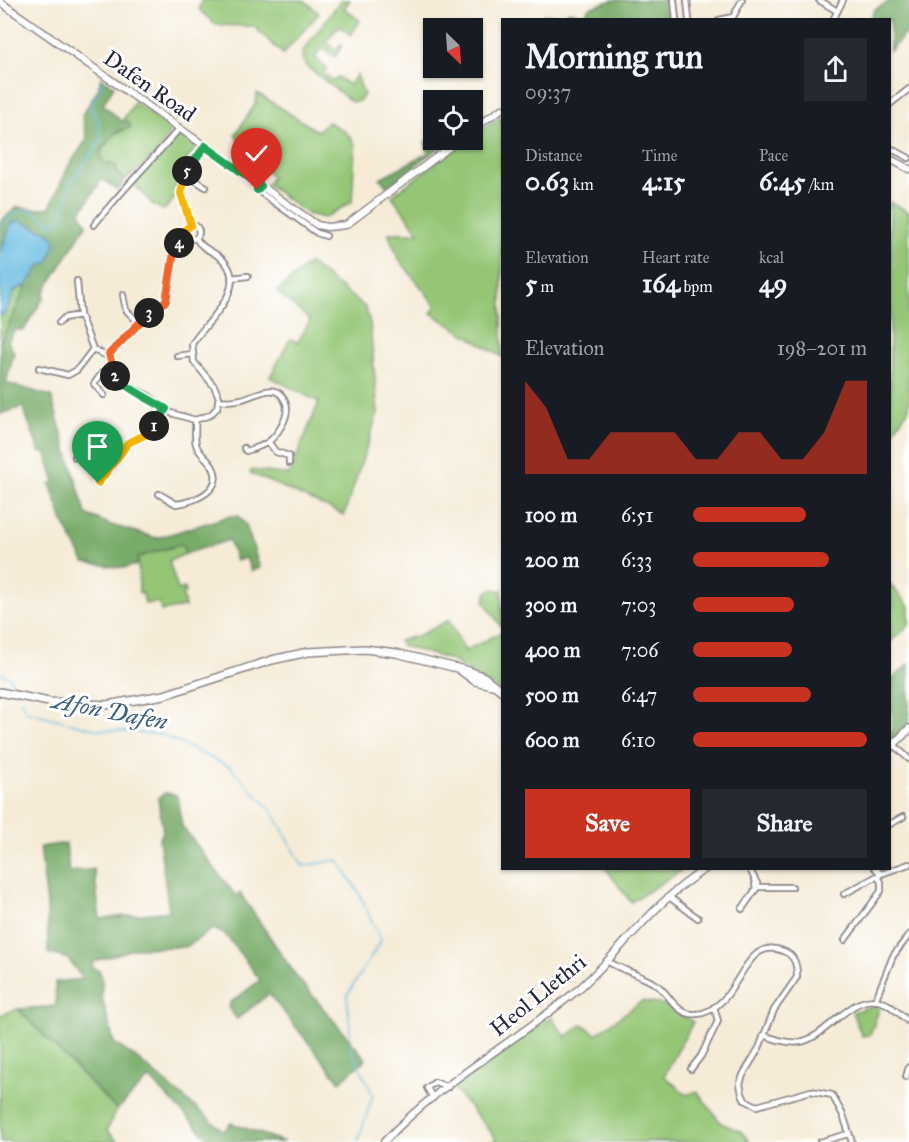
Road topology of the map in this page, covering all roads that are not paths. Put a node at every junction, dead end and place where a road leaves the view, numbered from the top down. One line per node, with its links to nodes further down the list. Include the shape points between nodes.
1 (674, 0): 8 (street)
2 (687, 0): 9 (street)
3 (742, 0): 10 (street, via 733,17)
4 (819, 0): 7 (street)
5 (843, 0): 7 (street)
6 (0, 2): 16 (street, Dafen Road)
7 (837, 11): 11 (street)
8 (676, 18)
9 (689, 18)
10 (728, 18)
11 (834, 18)
12 (909, 88): 13 (street)
13 (891, 103)
14 (501, 110): 15 (street)
15 (483, 122)
16 (179, 129): 17 (street, Dafen Road); 26 (street, via 140,174 124,186)
17 (205, 146): 23 (street); 24 (street, Dafen Road)
18 (891, 149): 20 (street)
19 (446, 150): 24 (street, Dafen Road, via 346,225 327,227 309,220)
20 (909, 158)
21 (891, 160): 22 (street)
22 (909, 169)
23 (185, 174): 25 (street); 27 (street, via 181,193)
24 (261, 186): 29 (street, via 257,190)
25 (206, 187)
26 (94, 225)
27 (191, 225): 28 (street, via 185,230); 30 (street, via 199,230)
28 (187, 236): 30 (street); 36 (street, via 174,252 166,301)
29 (326, 236)
30 (196, 238): 32 (street, via 206,250 222,259)
31 (248, 276): 32 (street)
32 (231, 278): 40 (street, via 227,299 192,344)
33 (77, 281): 35 (street)
34 (123, 295): 36 (street, via 126,310)
35 (80, 315): 37 (street); 38 (street)
36 (138, 322): 39 (street)
37 (58, 323)
38 (93, 349): 39 (street); 42 (street, via 77,370 68,375)
39 (109, 354): 43 (street)
40 (193, 354): 41 (street); 45 (street, via 194,362 214,386)
41 (177, 356)
42 (39, 368)
43 (112, 370): 44 (street, via 102,373 94,384); 46 (street, via 123,384)
44 (104, 395)
45 (218, 400): 47 (street, via 210,415); 48 (street, via 244,399 261,391 279,393 287,407 285,420)
46 (166, 409): 47 (street); 51 (street, via 149,433 128,443)
47 (195, 420): 54 (street, via 196,445 215,474 211,490 200,499 176,504)
48 (269, 443): 49 (street, via 246,451); 52 (street, via 276,452 289,456)
49 (244, 448)
50 (75, 457): 51 (street, via 94,453)
51 (111, 464): 53 (street)
52 (289, 464)
53 (98, 483)
54 (159, 494)
55 (501, 691): 56 (main road, via 460,670 396,652 345,650 308,652 272,660 164,695 116,703 78,705)
56 (0, 692)
57 (909, 729): 58 (main road)
58 (892, 746): 59 (street)
59 (909, 759)
60 (903, 817): 61 (street)
61 (891, 823)
62 (909, 864): 66 (street)
63 (704, 870): 70 (street, Heol Llethri)
64 (749, 870): 67 (street)
65 (876, 870): 66 (street)
66 (879, 875): 69 (street); 74 (street, via 881,891)
67 (755, 884): 68 (street); 71 (street, via 756,889)
68 (792, 887)
69 (844, 894)
70 (668, 896): 72 (street); 75 (street, Heol Llethri)
71 (742, 909)
72 (698, 918)
73 (909, 935): 76 (street, via 893,956)
74 (845, 940)
75 (607, 961): 77 (street, via 658,986 689,1014 704,1013); 83 (street, Heol Llethri, via 555,1008)
76 (874, 1001): 78 (street, via 887,1004); 79 (street, via 852,1006 804,1041 790,1042)
77 (714, 1007): 79 (street, via 726,998 750,960 764,949 787,952 795,961 797,977 774,1010); 81 (street, via 718,1021)
78 (909, 1022)
79 (763, 1035): 85 (street, via 742,1075 740,1089 745,1100 757,1106 811,1091 823,1092 838,1102)
80 (909, 1067): 82 (street)
81 (692, 1069)
82 (906, 1077)
83 (448, 1087): 84 (street, Heol Llethri); 84 (street, via 440,1082 430,1084 427,1089)
84 (433, 1098): 86 (street, Heol Llethri, via 405,1119)
85 (848, 1134): 87 (street); 88 (street)
86 (384, 1142)
87 (820, 1142)
88 (852, 1142)

